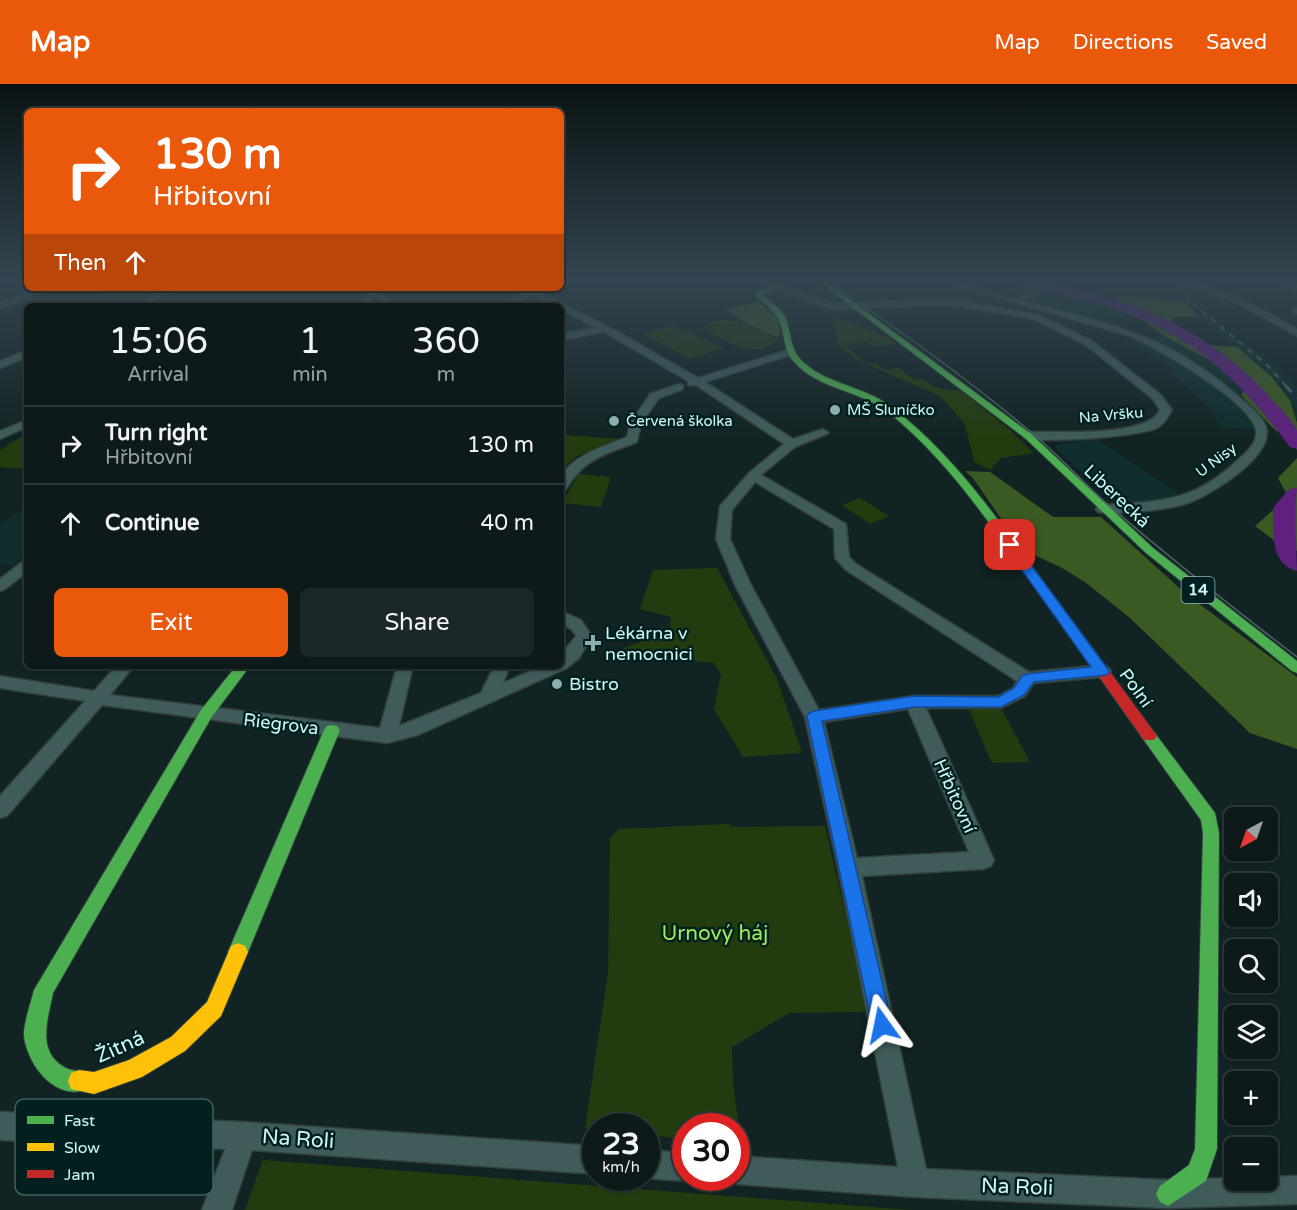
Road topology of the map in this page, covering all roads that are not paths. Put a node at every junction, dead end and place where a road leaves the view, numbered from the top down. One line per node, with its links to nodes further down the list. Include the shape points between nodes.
1 (583, 334): 7 (street)
2 (613, 334): 12 (street)
3 (787, 334): 8 (street)
4 (891, 334): 16 (street, Liberecká / 14)
5 (1068, 334): 16 (street, Na Vršku, via 1089,344 1156,397 1166,410 1163,418 1152,426 1130,432)
6 (1131, 334): 20 (street, U Nisy, via 1192,365 1248,411 1258,422 1262,438 1244,462 1197,495 1161,505)
7 (564, 337)
8 (790, 352): 12 (street); 31 (street, Polní, via 811,371 873,398 958,474)
9 (24, 354): 10 (street)
10 (2, 363): 11 (street)
11 (24, 364)
12 (696, 382): 17 (street); 19 (street, via 658,397 638,418 633,439 579,461)
13 (24, 424): 15 (street)
14 (823, 434): 17 (street)
15 (0, 435)
16 (1028, 435): 20 (street, Liberecká / 14)
17 (791, 444): 18 (street)
18 (753, 476): 32 (street, via 841,527 842,558 852,567); 40 (street, via 725,509 723,539 743,585)
19 (564, 478)
20 (1103, 509): 25 (street, Liberecká / 14)
21 (24, 567): 22 (street)
22 (0, 586)
23 (564, 617): 24 (street, via 581,628 584,636)
24 (564, 661)
25 (1297, 668)
26 (123, 669): 36 (street)
27 (241, 669): 38 (street, Žitná)
28 (404, 669): 42 (street)
29 (501, 669): 35 (street)
30 (551, 669): 35 (street, Riegrova)
31 (1102, 671): 32 (street); 53 (street, Polní, via 1209,818 1211,833 1206,1149 1198,1173)
32 (1027, 679): 37 (street, via 1019,692 1001,702)
33 (0, 682): 36 (street, Riegrova)
34 (460, 695): 39 (street)
35 (488, 696): 39 (street, Riegrova)
36 (98, 698): 38 (street, Riegrova); 43 (street)
37 (914, 702): 40 (street); 44 (street, Hřbitovní, via 983,860)
38 (207, 714): 41 (street, Riegrova); 41 (street, Žitná, via 44,990 34,1035 43,1062 64,1079 94,1083 134,1069 178,1044 214,1009)
39 (444, 715): 42 (street, Riegrova, via 412,730)
40 (814, 717): 44 (street)
41 (332, 730): 42 (street, Riegrova)
42 (387, 736)
43 (0, 810)
44 (849, 868): 51 (street)
45 (0, 1126): 46 (street, Na Roli)
46 (15, 1127)
47 (213, 1135): 48 (street, Na Roli)
48 (243, 1136): 49 (street, Na Roli); 54 (street)
49 (582, 1159)
50 (750, 1171): 51 (street, Na Roli)
51 (915, 1183): 53 (street, Na Roli)
52 (1297, 1190): 53 (street, Na Roli)
53 (1168, 1194)
54 (217, 1210)

